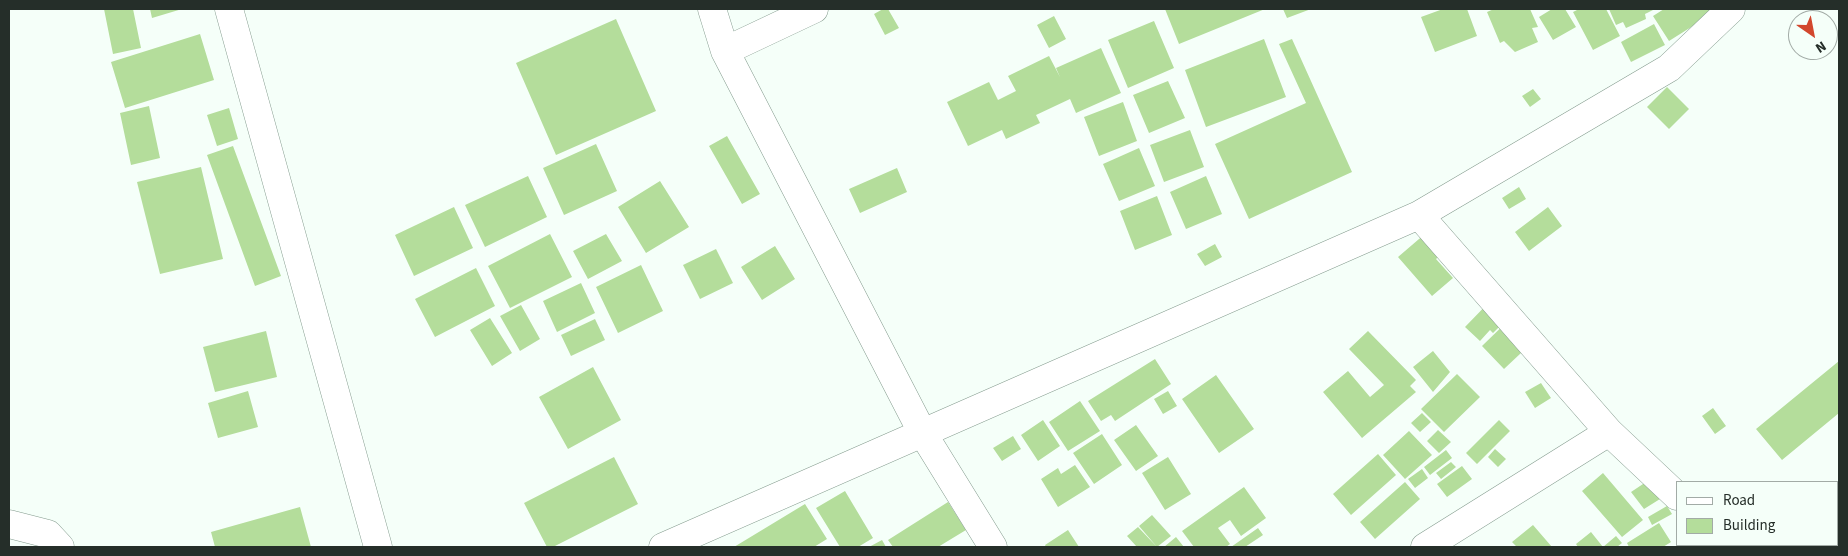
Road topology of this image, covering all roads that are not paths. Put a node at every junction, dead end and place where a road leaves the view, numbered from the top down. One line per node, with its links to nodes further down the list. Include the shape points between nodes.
1 (229, 9): 12 (street)
2 (712, 9): 5 (street)
3 (814, 9): 5 (street)
4 (1731, 9): 6 (street, via 1669,68)
5 (725, 51): 7 (street)
6 (1419, 215): 7 (street); 8 (street)
7 (922, 432): 13 (street); 14 (street)
8 (1609, 432): 9 (street); 15 (street)
9 (1676, 495)
10 (9, 524): 11 (street, via 48,534)
11 (60, 547)
12 (378, 547)
13 (663, 547)
14 (992, 547)
15 (1425, 547)

